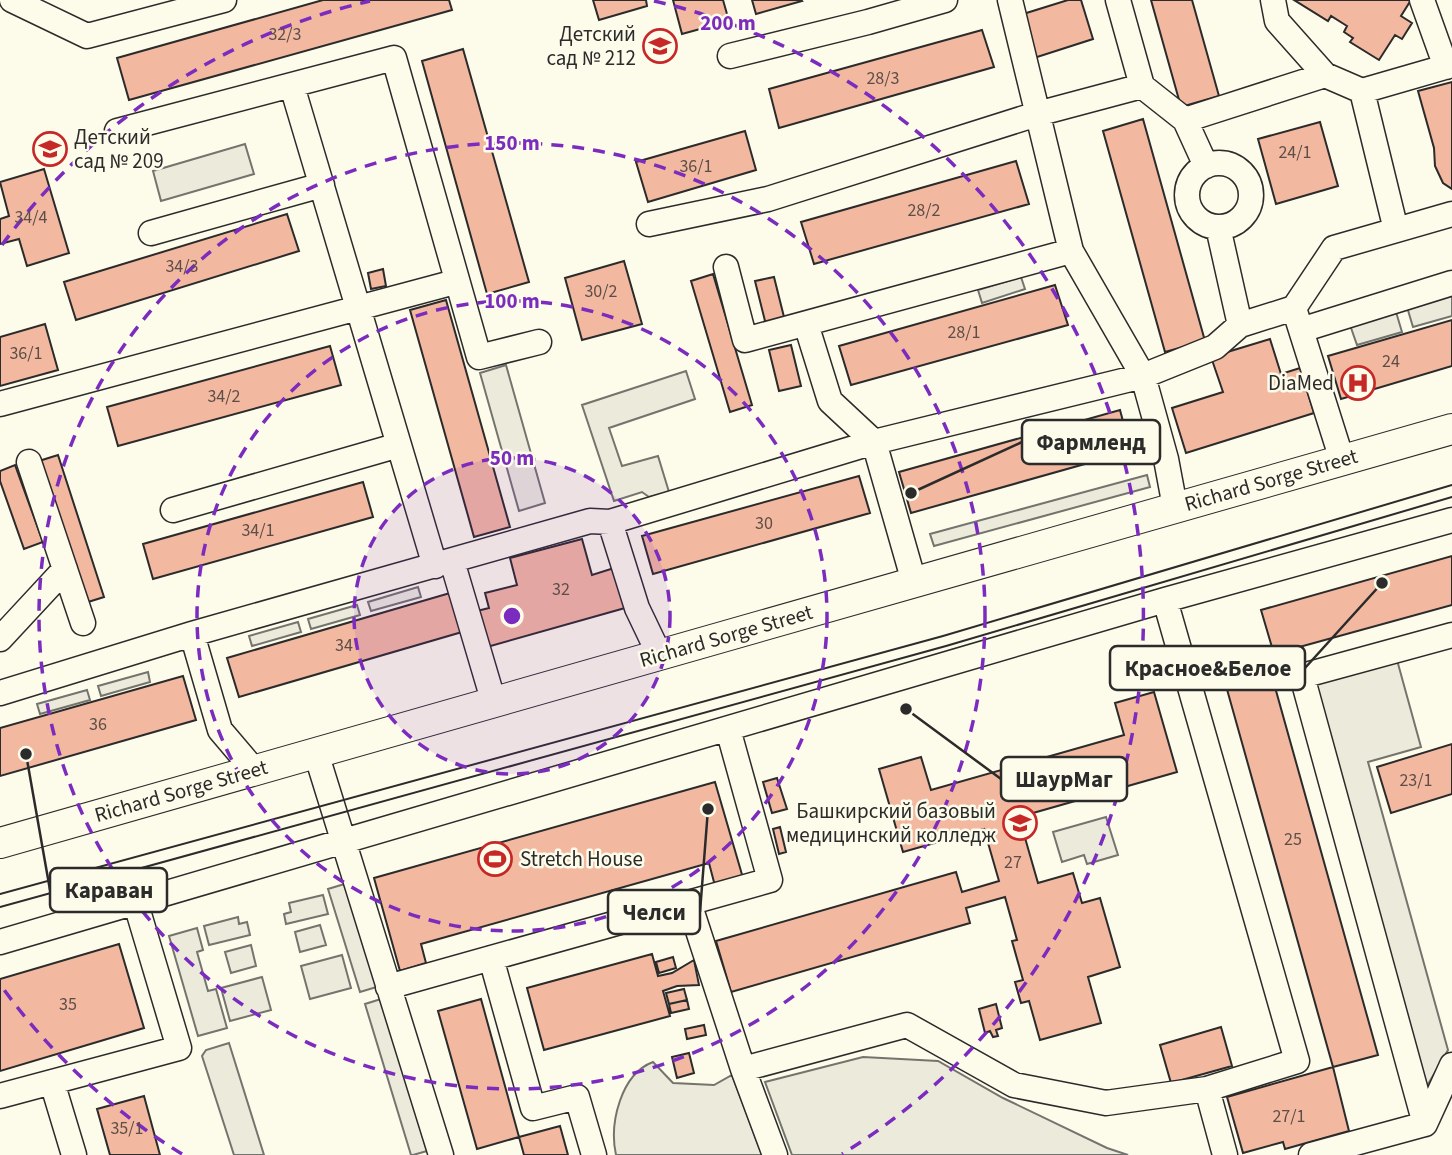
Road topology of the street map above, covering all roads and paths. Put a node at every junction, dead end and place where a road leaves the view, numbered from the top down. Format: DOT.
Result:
graph roads {
  1 [pos="12,0"];
  2 [pos="224,0"];
  3 [pos="945,0"];
  4 [pos="1010,0"];
  5 [pos="1118,0"];
  6 [pos="1273,0"];
  7 [pos="1422,0"];
  8 [pos="730,55"];
  9 [pos="1449,66"];
  10 [pos="1325,75"];
  11 [pos="292,86"];
  12 [pos="1142,86"];
  13 [pos="1362,91"];
  14 [pos="1037,114"];
  15 [pos="1185,120"];
  16 [pos="117,131"];
  17 [pos="1206,166"];
  18 [pos="321,185"];
  19 [pos="1452,215"];
  20 [pos="649,224"];
  21 [pos="1218,227"];
  22 [pos="1396,230"];
  23 [pos="152,233"];
  24 [pos="1070,251"];
  25 [pos="726,267"];
  26 [pos="456,282"];
  27 [pos="1452,283"];
  28 [pos="359,309"];
  29 [pos="1298,319"];
  30 [pos="806,324"];
  31 [pos="1240,325"];
  32 [pos="538,342"];
  33 [pos="1143,376"];
  34 [pos="0,404"];
  35 [pos="1452,429"];
  36 [pos="874,442"];
  37 [pos="399,445"];
  38 [pos="1342,460"];
  39 [pos="29,462"];
  40 [pos="1175,507"];
  41 [pos="173,510"];
  42 [pos="1452,520"];
  43 [pos="610,523"];
  44 [pos="443,564"];
  45 [pos="65,569"];
  46 [pos="914,582"];
  47 [pos="1165,600"];
  48 [pos="83,623"];
  49 [pos="192,634"];
  50 [pos="1452,635"];
  51 [pos="0,639"];
  52 [pos="659,654"];
  53 [pos="0,694"];
  54 [pos="494,704"];
  55 [pos="728,729"];
  56 [pos="316,752"];
  57 [pos="254,770"];
  58 [pos="345,842"];
  59 [pos="0,843"];
  60 [pos="689,903"];
  61 [pos="136,904"];
  62 [pos="0,942"];
  63 [pos="491,958"];
  64 [pos="388,987"];
  65 [pos="1452,1065"];
  66 [pos="743,1069"];
  67 [pos="52,1082"];
  68 [pos="1207,1089"];
  69 [pos="0,1096"];
  70 [pos="1425,1124"];
  71 [pos="74,1155"];
  72 [pos="441,1155"];
  73 [pos="594,1155"];
  74 [pos="775,1155"];
  75 [pos="1225,1155"];
  76 [pos="1311,1155"];
  1 -- 2 [label="street"];
  3 -- 8 [label="street"];
  4 -- 14 [label="street"];
  5 -- 12 [label="street"];
  6 -- 10 [label="street"];
  7 -- 9 [label="street"];
  9 -- 13 [label="street"];
  10 -- 13 [label="street"];
  10 -- 15 [label="street"];
  11 -- 16 [label="street"];
  11 -- 18 [label="street"];
  11 -- 26 [label="street"];
  12 -- 14 [label="street"];
  12 -- 15 [label="street"];
  13 -- 22 [label="street"];
  14 -- 20 [label="street"];
  14 -- 24 [label="street"];
  15 -- 17 [label="street"];
  17 -- 21 [label="street"];
  17 -- 21 [label="street"];
  18 -- 23 [label="street"];
  18 -- 28 [label="street"];
  19 -- 22 [label="street"];
  21 -- 31 [label="street"];
  22 -- 29 [label="street"];
  24 -- 30 [label="street"];
  24 -- 33 [label="street"];
  25 -- 30 [label="street"];
  26 -- 28 [label="street"];
  26 -- 32 [label="street"];
  27 -- 29 [label="street"];
  28 -- 34 [label="street"];
  28 -- 37 [label="street"];
  29 -- 31 [label="street"];
  29 -- 38 [label="street"];
  30 -- 36 [label="street"];
  31 -- 33 [label="street"];
  33 -- 36 [label="street"];
  33 -- 40 [label="street"];
  35 -- 38 [label="main road, Richard Sorge Street"];
  36 -- 43 [label="street"];
  36 -- 46 [label="street"];
  37 -- 41 [label="street"];
  37 -- 44 [label="street"];
  38 -- 40 [label="main road, Richard Sorge Street"];
  39 -- 45 [label="street"];
  40 -- 46 [label="main road, Richard Sorge Street"];
  42 -- 47 [label="street"];
  43 -- 44 [label="street"];
  43 -- 52 [label="street"];
  44 -- 49 [label="street"];
  44 -- 54 [label="street"];
  45 -- 48 [label="street"];
  45 -- 51 [label="street"];
  46 -- 52 [label="main road, Richard Sorge Street"];
  47 -- 55 [label="street"];
  47 -- 68 [label="street"];
  49 -- 53 [label="street"];
  49 -- 57 [label="street"];
  50 -- 70 [label="street"];
  52 -- 54 [label="main road, Richard Sorge Street"];
  54 -- 56 [label="main road, Richard Sorge Street"];
  55 -- 58 [label="street"];
  55 -- 60 [label="street"];
  56 -- 57 [label="main road, Richard Sorge Street"];
  56 -- 58 [label="street"];
  57 -- 59 [label="main road, Richard Sorge Street"];
  58 -- 61 [label="street"];
  58 -- 64 [label="street"];
  60 -- 63 [label="street"];
  60 -- 66 [label="street"];
  61 -- 62 [label="street"];
  61 -- 67 [label="street"];
  63 -- 64 [label="street"];
  63 -- 73 [label="street"];
  64 -- 72 [label="street"];
  65 -- 70 [label="street"];
  66 -- 68 [label="street"];
  66 -- 74 [label="street"];
  67 -- 69 [label="street"];
  67 -- 71 [label="street"];
  68 -- 75 [label="street"];
  70 -- 76 [label="street"];
}
